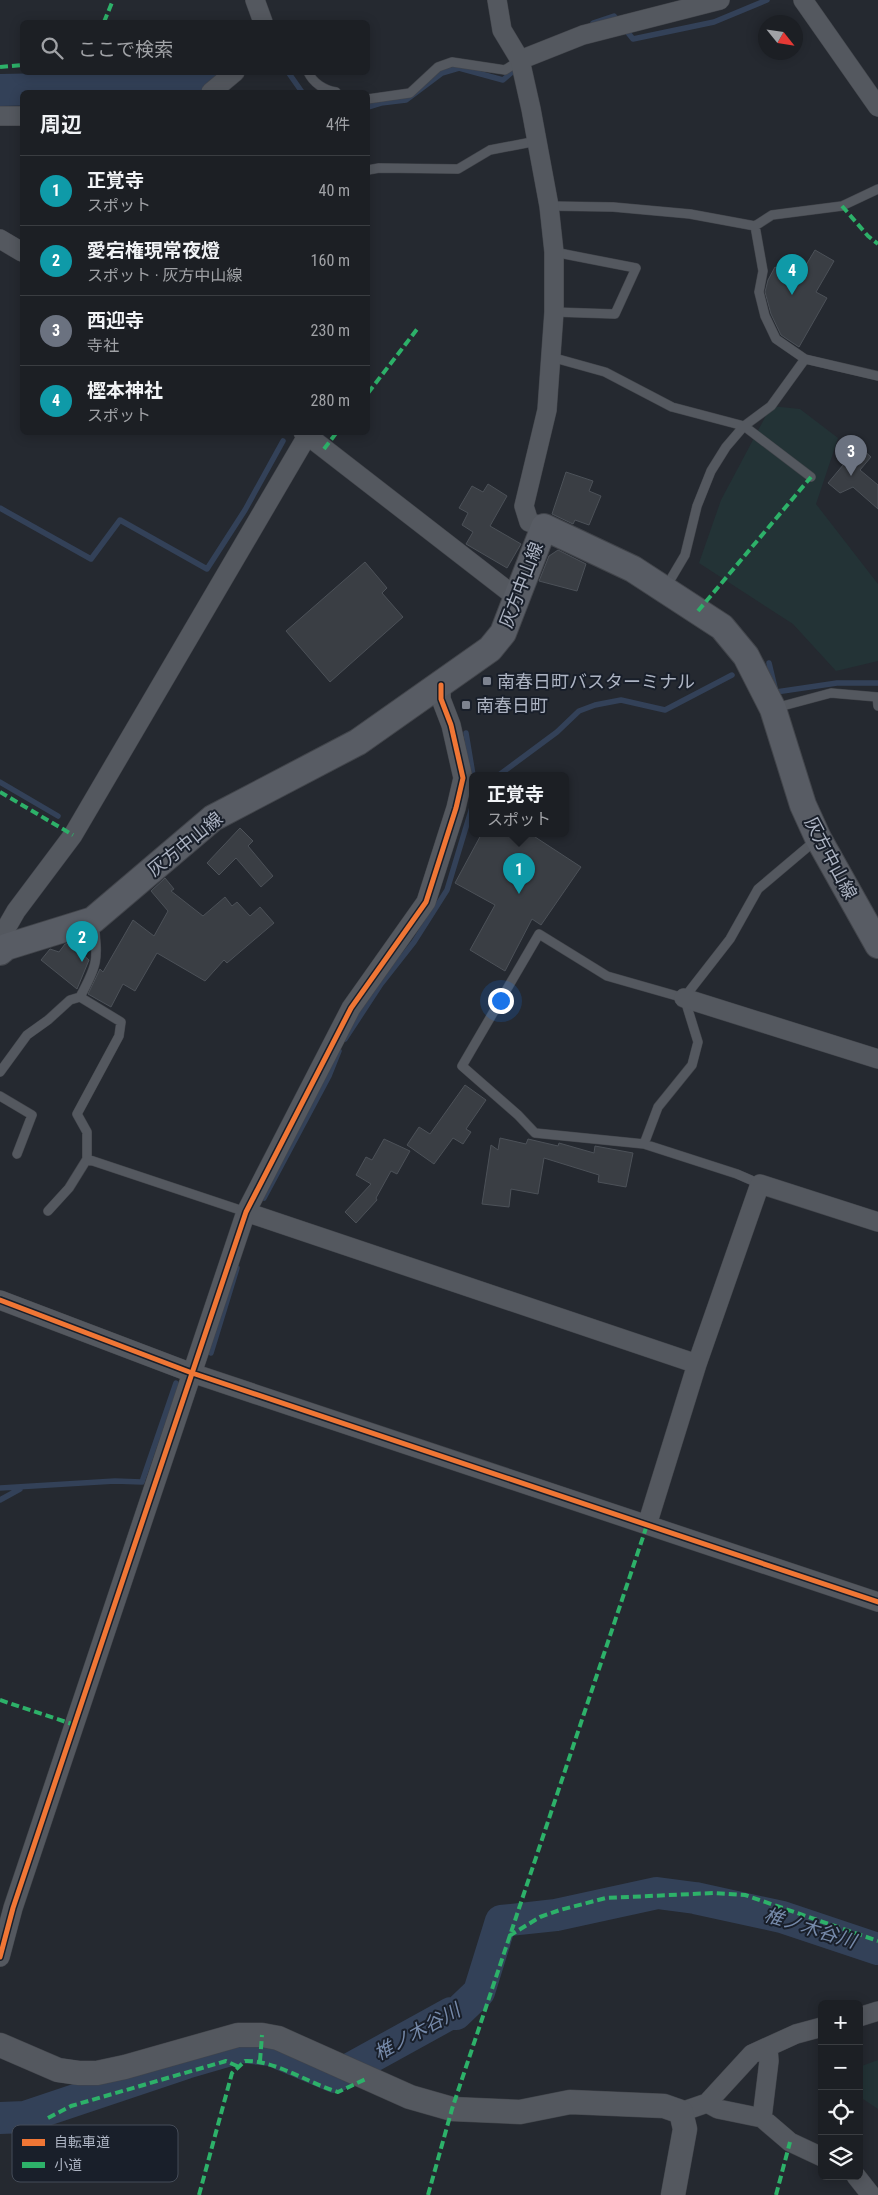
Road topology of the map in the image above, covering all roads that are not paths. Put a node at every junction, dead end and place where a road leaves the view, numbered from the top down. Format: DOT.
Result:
graph roads {
  1 [pos="255,0"];
  2 [pos="497,0"];
  3 [pos="720,0"];
  4 [pos="803,0"];
  5 [pos="262,20"];
  6 [pos="520,60"];
  7 [pos="231,75"];
  8 [pos="309,75"];
  9 [pos="213,90"];
  10 [pos="326,90"];
  11 [pos="370,99"];
  12 [pos="878,107"];
  13 [pos="0,116"];
  14 [pos="20,116"];
  15 [pos="537,141"];
  16 [pos="370,170"];
  17 [pos="878,189"];
  18 [pos="549,206"];
  19 [pos="755,226"];
  20 [pos="0,239"];
  21 [pos="20,251"];
  22 [pos="554,252"];
  23 [pos="554,312"];
  24 [pos="551,357"];
  25 [pos="806,359"];
  26 [pos="878,376"];
  27 [pos="744,426"];
  28 [pos="304,435"];
  29 [pos="306,435"];
  30 [pos="811,477"];
  31 [pos="544,527"];
  32 [pos="664,589"];
  33 [pos="517,598"];
  34 [pos="441,685"];
  35 [pos="878,706"];
  36 [pos="773,709"];
  37 [pos="818,838"];
  38 [pos="94,920"];
  39 [pos="878,945"];
  40 [pos="3,949"];
  41 [pos="80,997"];
  42 [pos="684,998"];
  43 [pos="878,1059"];
  44 [pos="0,1072"];
  45 [pos="0,1096"];
  46 [pos="644,1144"];
  47 [pos="17,1154"];
  48 [pos="87,1159"];
  49 [pos="760,1184"];
  50 [pos="48,1211"];
  51 [pos="246,1212"];
  52 [pos="878,1222"];
  53 [pos="0,1300"];
  54 [pos="697,1364"];
  55 [pos="192,1373"];
  56 [pos="647,1525"];
  57 [pos="878,1602"];
  58 [pos="0,1957"];
  59 [pos="878,2012"];
  60 [pos="863,2016"];
  61 [pos="818,2028"];
  62 [pos="0,2046"];
  63 [pos="768,2047"];
  64 [pos="707,2103"];
  65 [pos="681,2112"];
  66 [pos="762,2118"];
  67 [pos="818,2155"];
  68 [pos="859,2180"];
  69 [pos="673,2195"];
  70 [pos="871,2195"];
  1 -- 5 [label="street"];
  2 -- 6 [label="street"];
  3 -- 6 [label="street"];
  4 -- 12 [label="street"];
  6 -- 11 [label="lane"];
  6 -- 15 [label="street"];
  7 -- 9 [label="street"];
  8 -- 10 [label="lane"];
  13 -- 14 [label="street"];
  15 -- 16 [label="lane"];
  15 -- 18 [label="street"];
  17 -- 19 [label="lane"];
  18 -- 19 [label="lane"];
  18 -- 22 [label="street"];
  19 -- 25 [label="lane"];
  20 -- 21 [label="street"];
  22 -- 23 [label="street"];
  22 -- 23 [label="lane"];
  23 -- 24 [label="street"];
  24 -- 27 [label="lane"];
  24 -- 31 [label="street"];
  25 -- 26 [label="lane"];
  25 -- 27 [label="lane"];
  27 -- 30 [label="lane"];
  27 -- 32 [label="lane"];
  28 -- 40 [label="street"];
  29 -- 33 [label="street"];
  31 -- 32 [label="main road, 灰方中山線"];
  31 -- 33 [label="main road, 灰方中山線"];
  32 -- 36 [label="main road, 灰方中山線"];
  33 -- 34 [label="main road, 灰方中山線"];
  34 -- 38 [label="main road, 灰方中山線"];
  34 -- 51 [label="street"];
  35 -- 36 [label="lane"];
  36 -- 37 [label="main road, 灰方中山線"];
  37 -- 39 [label="main road, 灰方中山線"];
  37 -- 42 [label="lane"];
  38 -- 40 [label="main road, 灰方中山線"];
  38 -- 41 [label="lane"];
  41 -- 44 [label="lane"];
  41 -- 48 [label="lane"];
  42 -- 43 [label="street"];
  42 -- 46 [label="lane"];
  42 -- 46 [label="lane"];
  45 -- 47 [label="lane"];
  46 -- 49 [label="lane"];
  48 -- 50 [label="lane"];
  48 -- 51 [label="lane"];
  49 -- 52 [label="street"];
  49 -- 54 [label="street"];
  51 -- 54 [label="street"];
  51 -- 55 [label="street"];
  53 -- 55 [label="street"];
  54 -- 56 [label="street"];
  55 -- 56 [label="street"];
  55 -- 58 [label="street"];
  56 -- 57 [label="street"];
  59 -- 60 [label="street"];
  61 -- 63 [label="street"];
  62 -- 65 [label="street"];
  63 -- 64 [label="street"];
  63 -- 66 [label="street"];
  64 -- 65 [label="street"];
  64 -- 66 [label="street"];
  65 -- 69 [label="street"];
  66 -- 67 [label="street"];
  68 -- 70 [label="street"];
}
